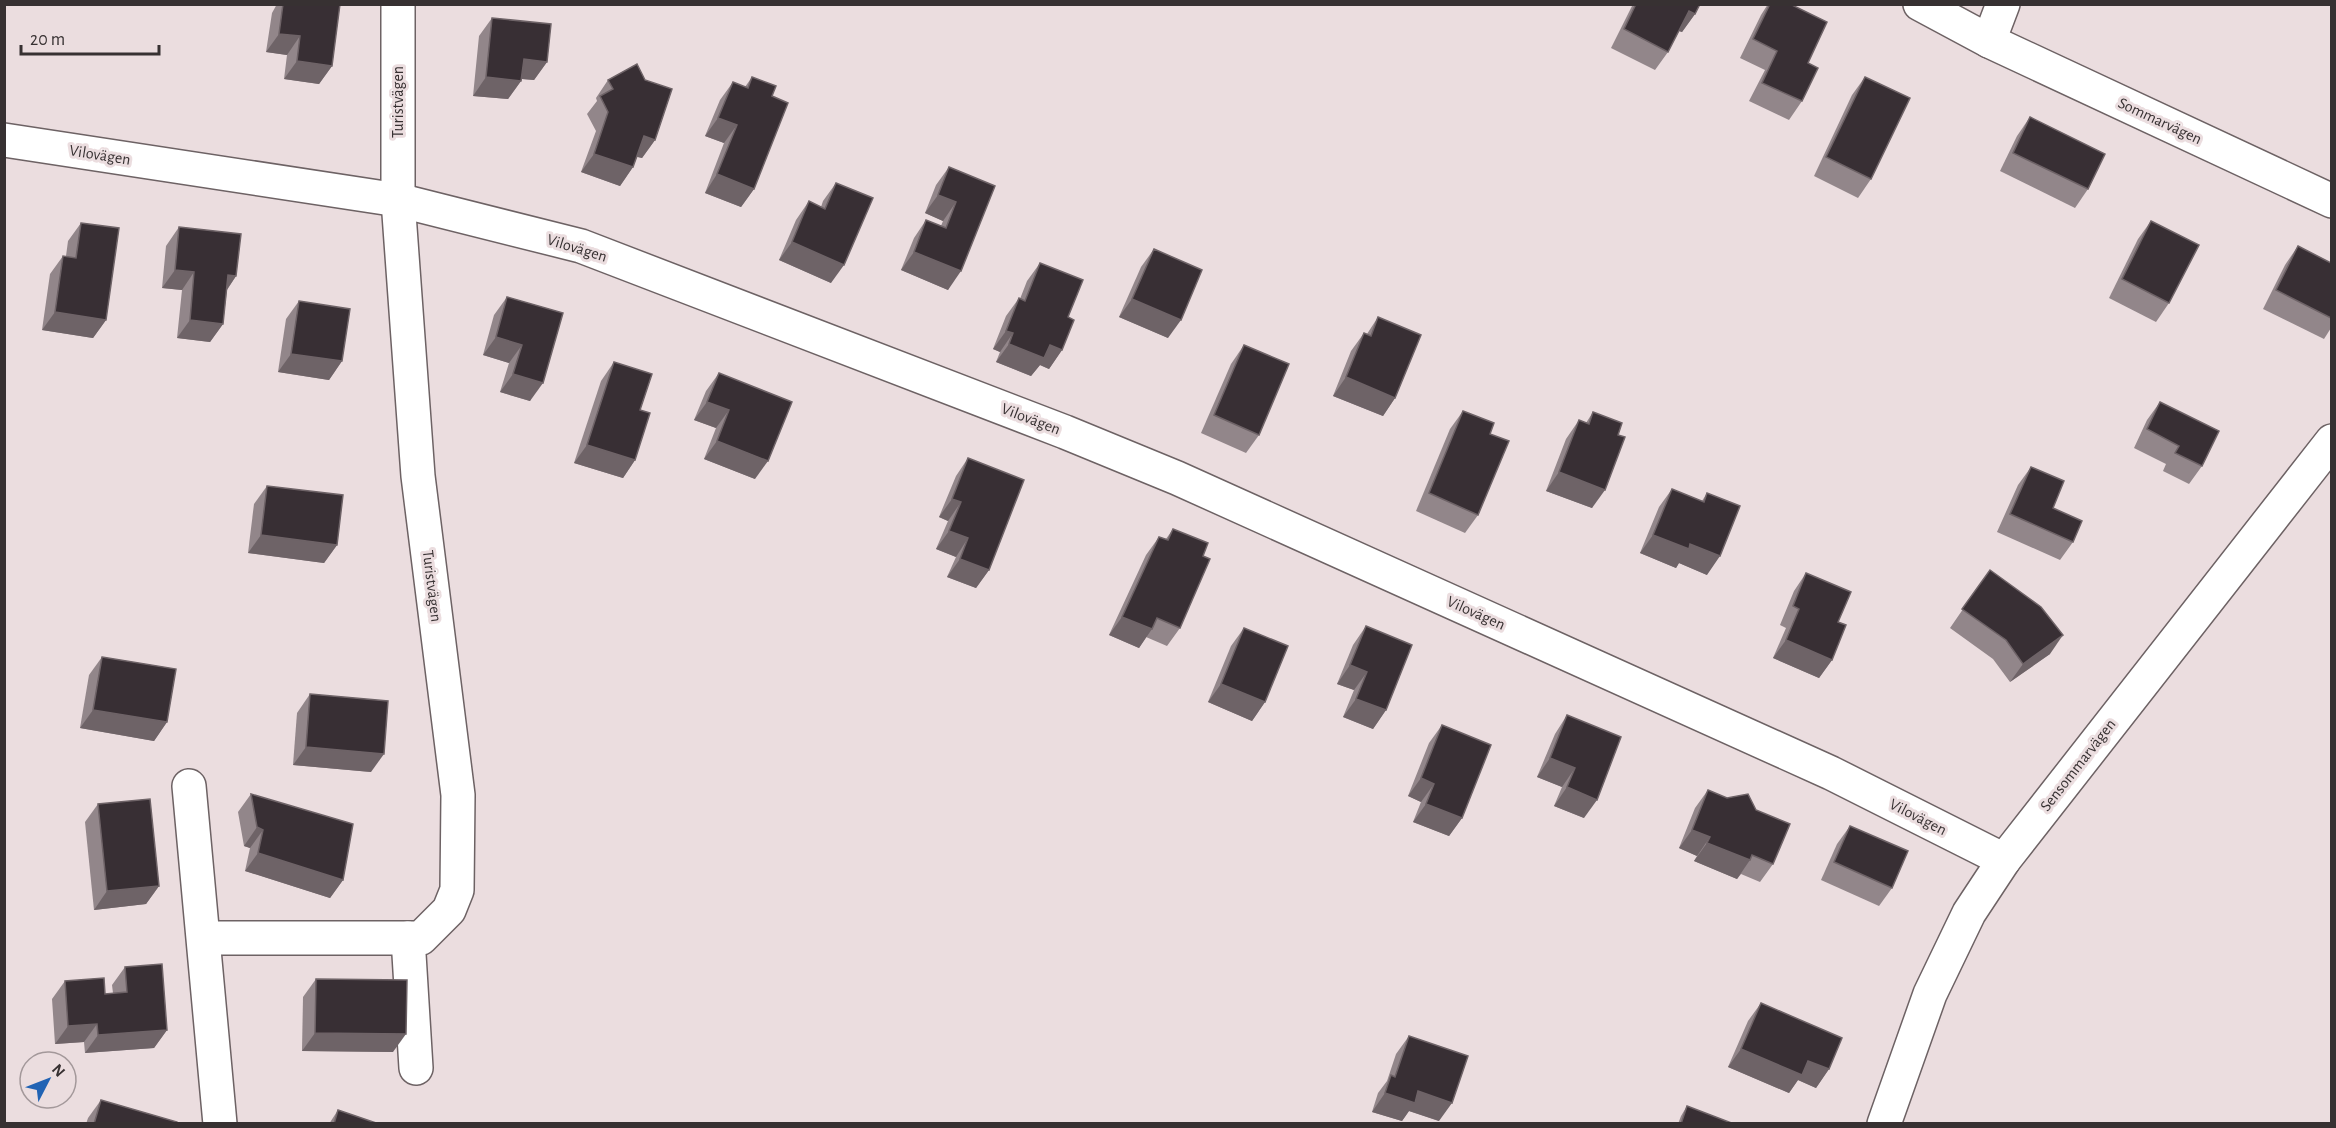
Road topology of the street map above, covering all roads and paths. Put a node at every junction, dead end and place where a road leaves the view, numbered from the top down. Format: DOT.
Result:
graph roads {
  1 [pos="398,4"];
  2 [pos="1920,4"];
  3 [pos="2003,4"];
  4 [pos="1989,41"];
  5 [pos="4,140"];
  6 [pos="398,200"];
  7 [pos="2331,201"];
  8 [pos="2331,441"];
  9 [pos="189,786"];
  10 [pos="2004,860"];
  11 [pos="204,938"];
  12 [pos="408,938"];
  13 [pos="416,1068"];
  14 [pos="220,1124"];
  15 [pos="1884,1124"];
  1 -- 6 [label="street, Turistvägen"];
  2 -- 4 [label="street, Sommarvägen"];
  3 -- 4 [label="street"];
  4 -- 7 [label="street, Sommarvägen"];
  5 -- 6 [label="street, Vilovägen"];
  6 -- 10 [label="street, Vilovägen"];
  6 -- 12 [label="street, Turistvägen"];
  8 -- 10 [label="street, Sensommarvägen"];
  9 -- 11 [label="street"];
  10 -- 15 [label="street, Sensommarvägen"];
  11 -- 12 [label="street, Turistvägen"];
  11 -- 14 [label="street"];
  12 -- 13 [label="street"];
}
